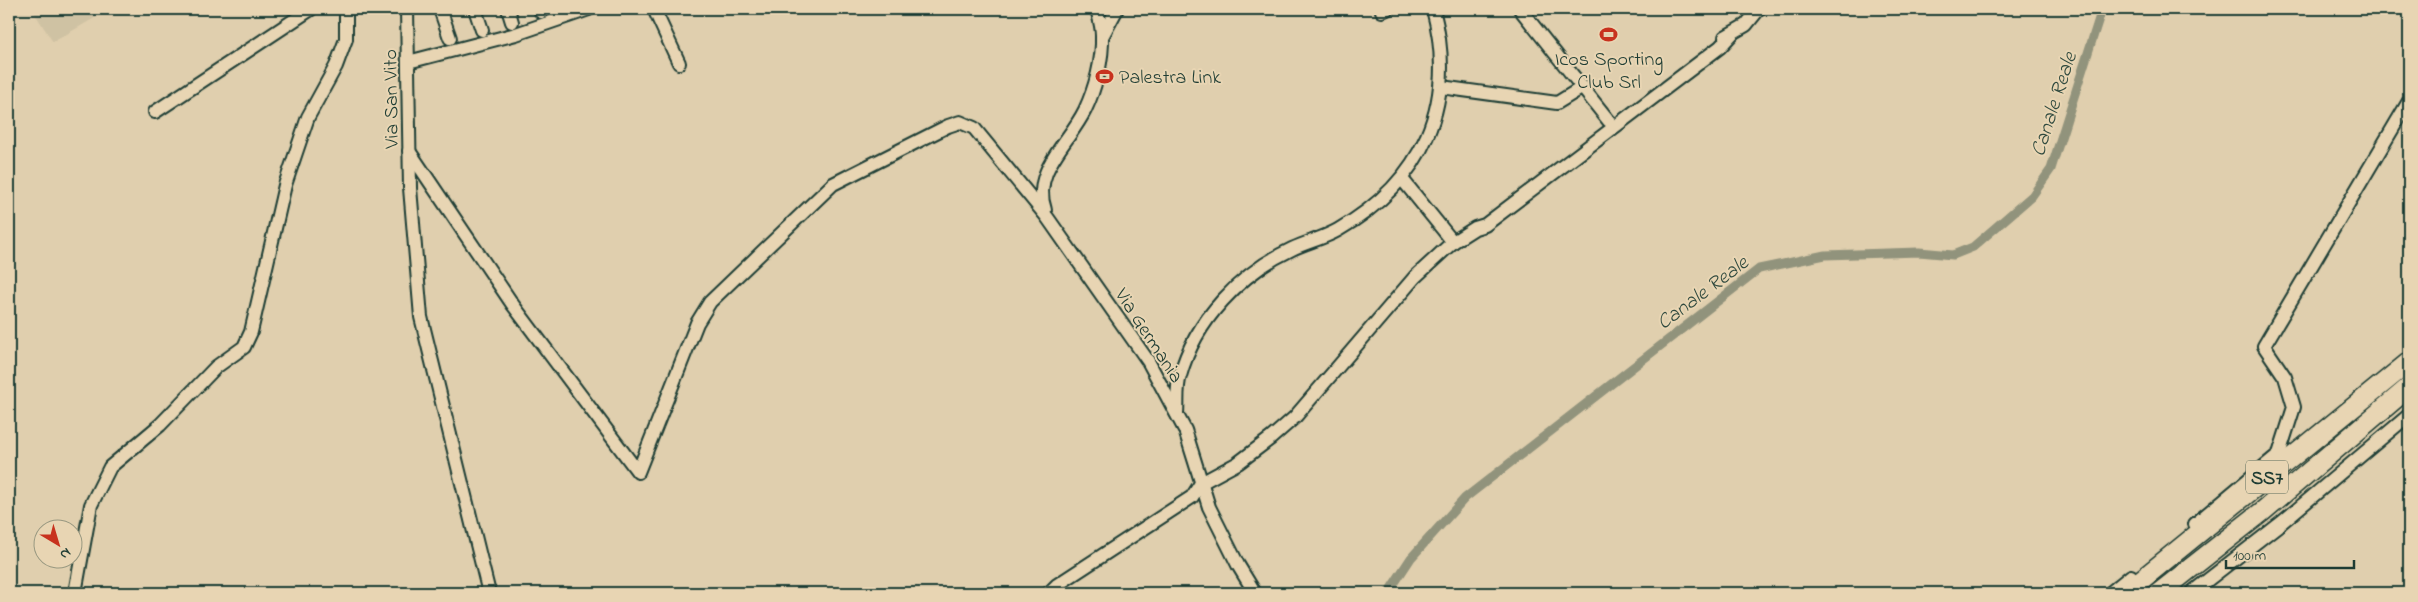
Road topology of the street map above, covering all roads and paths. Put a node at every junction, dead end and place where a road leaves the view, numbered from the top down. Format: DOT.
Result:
graph roads {
  1 [pos="311,9"];
  2 [pos="346,9"];
  3 [pos="408,9"];
  4 [pos="440,9"];
  5 [pos="476,9"];
  6 [pos="508,9"];
  7 [pos="589,9"];
  8 [pos="1097,9"];
  9 [pos="1117,9"];
  10 [pos="1434,9"];
  11 [pos="1520,9"];
  12 [pos="1759,9"];
  13 [pos="657,10"];
  14 [pos="512,22"];
  15 [pos="482,30"];
  16 [pos="1732,34"];
  17 [pos="1103,35"];
  18 [pos="450,38"];
  19 [pos="408,62"];
  20 [pos="680,62"];
  21 [pos="1441,87"];
  22 [pos="1583,87"];
  23 [pos="2409,101"];
  24 [pos="155,112"];
  25 [pos="1609,121"];
  26 [pos="409,151"];
  27 [pos="1402,179"];
  28 [pos="1047,217"];
  29 [pos="1475,228"];
  30 [pos="1453,242"];
  31 [pos="2409,362"];
  32 [pos="2409,387"];
  33 [pos="1177,415"];
  34 [pos="2409,415"];
  35 [pos="1201,483"];
  36 [pos="75,593"];
  37 [pos="489,593"];
  38 [pos="1049,593"];
  39 [pos="1255,593"];
  40 [pos="2110,593"];
  41 [pos="2125,593"];
  42 [pos="2159,593"];
  43 [pos="2191,593"];
  1 -- 24 [label="street"];
  2 -- 36 [label="street"];
  3 -- 19 [label="street, Via San Vito"];
  4 -- 18 [label="street"];
  5 -- 15 [label="street"];
  6 -- 14 [label="street"];
  7 -- 19 [label="street"];
  8 -- 17 [label="street"];
  9 -- 17 [label="street"];
  10 -- 21 [label="street"];
  11 -- 22 [label="street"];
  12 -- 16 [label="street"];
  13 -- 20 [label="street"];
  16 -- 25 [label="street"];
  16 -- 29 [label="street"];
  17 -- 28 [label="street"];
  19 -- 26 [label="street, Via San Vito"];
  21 -- 22 [label="street"];
  21 -- 27 [label="street"];
  22 -- 25 [label="street"];
  23 -- 40 [label="street"];
  25 -- 29 [label="street"];
  26 -- 28 [label="street, Via Germania"];
  26 -- 37 [label="street, Via San Vito"];
  27 -- 30 [label="street"];
  27 -- 33 [label="street"];
  28 -- 33 [label="street, Via Germania"];
  29 -- 30 [label="street"];
  30 -- 35 [label="street"];
  31 -- 41 [label="highway, SS7"];
  32 -- 42 [label="highway, SS7"];
  33 -- 35 [label="street, Via Germania"];
  34 -- 43 [label="street"];
  35 -- 38 [label="street"];
  35 -- 39 [label="street, Via Germania"];
}
